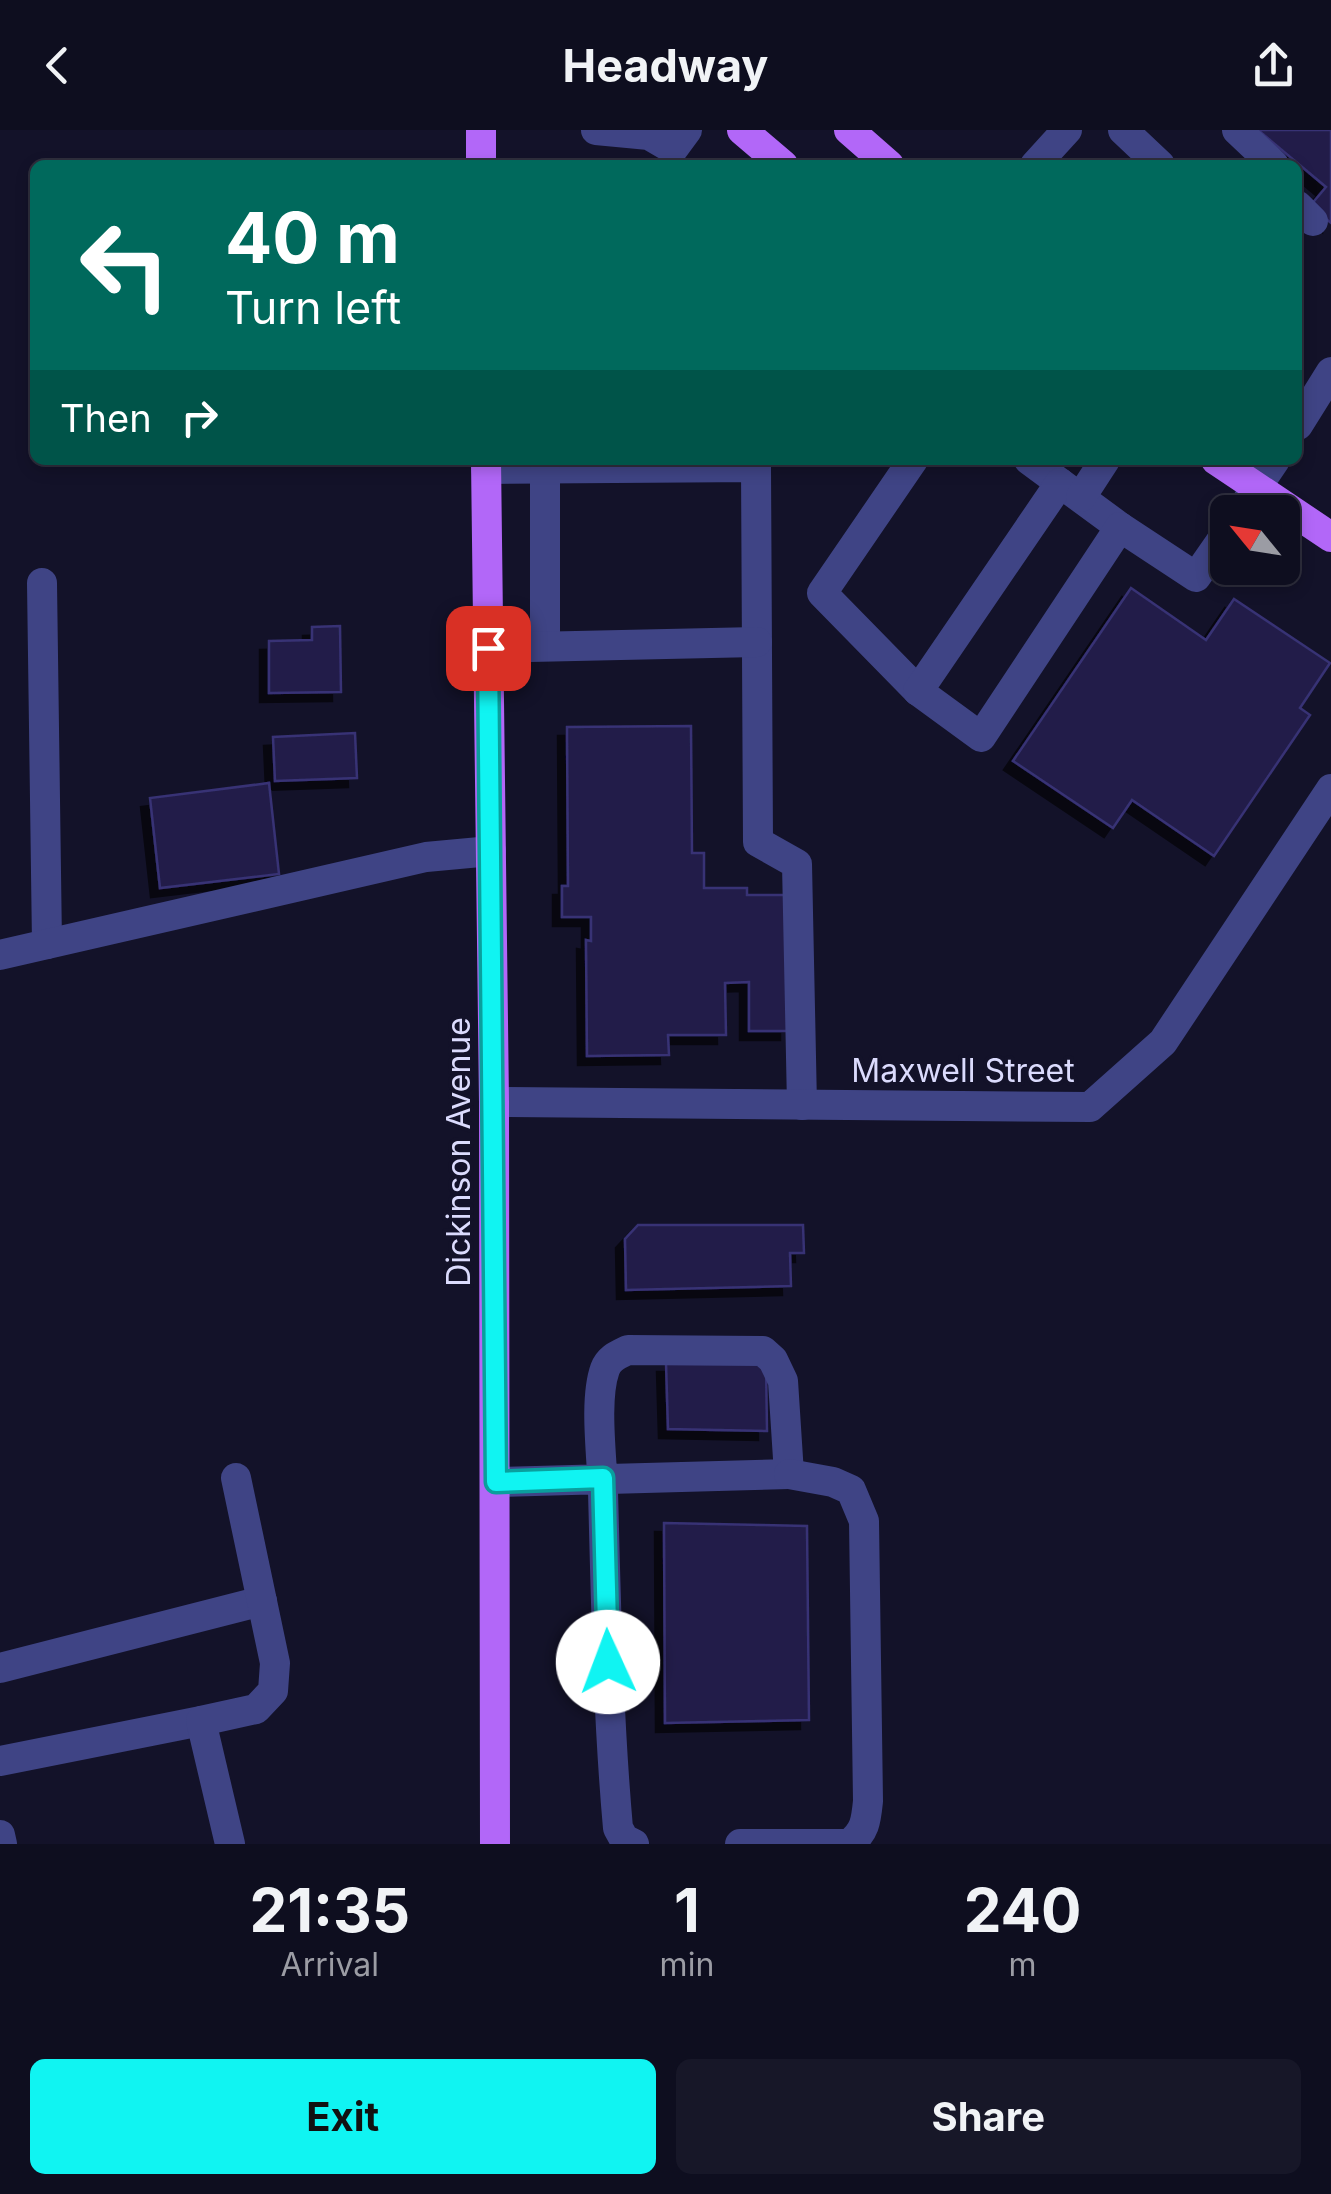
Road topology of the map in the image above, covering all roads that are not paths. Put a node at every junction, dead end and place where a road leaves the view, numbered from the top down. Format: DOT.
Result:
graph roads {
  1 [pos="481,130"];
  2 [pos="596,130"];
  3 [pos="742,130"];
  4 [pos="1067,130"];
  5 [pos="1123,130"];
  6 [pos="1237,130"];
  7 [pos="856,134"];
  8 [pos="685,148"];
  9 [pos="482,160"];
  10 [pos="777,160"];
  11 [pos="885,160"];
  12 [pos="1040,160"];
  13 [pos="1155,160"];
  14 [pos="1268,160"];
  15 [pos="1331,372"];
  16 [pos="1302,419"];
  17 [pos="486,465"];
  18 [pos="501,465"];
  19 [pos="910,465"];
  20 [pos="1036,465"];
  21 [pos="1100,465"];
  22 [pos="1224,465"];
  23 [pos="1272,465"];
  24 [pos="545,468"];
  25 [pos="1258,487"];
  26 [pos="1070,490"];
  27 [pos="1252,495"];
  28 [pos="1120,527"];
  29 [pos="1331,537"];
  30 [pos="1210,556"];
  31 [pos="42,583"];
  32 [pos="757,642"];
  33 [pos="544,645"];
  34 [pos="488,648"];
  35 [pos="918,690"];
  36 [pos="1331,789"];
  37 [pos="491,851"];
  38 [pos="47,944"];
  39 [pos="0,955"];
  40 [pos="494,1102"];
  41 [pos="802,1105"];
  42 [pos="789,1474"];
  43 [pos="236,1478"];
  44 [pos="603,1478"];
  45 [pos="496,1482"];
  46 [pos="262,1601"];
  47 [pos="0,1668"];
  48 [pos="201,1721"];
  49 [pos="0,1761"];
  50 [pos="0,1836"];
  51 [pos="2,1844"];
  52 [pos="230,1844"];
  53 [pos="495,1844"];
  54 [pos="634,1844"];
  55 [pos="740,1844"];
  56 [pos="775,1844"];
  1 -- 9 [label="main road"];
  2 -- 8 [label="street"];
  3 -- 10 [label="main road"];
  4 -- 12 [label="street"];
  5 -- 13 [label="street"];
  6 -- 14 [label="street"];
  7 -- 11 [label="main road"];
  15 -- 16 [label="street"];
  17 -- 34 [label="main road, Dickinson Avenue"];
  18 -- 24 [label="street"];
  19 -- 35 [label="street"];
  20 -- 26 [label="street"];
  21 -- 26 [label="street"];
  22 -- 25 [label="main road"];
  23 -- 25 [label="street"];
  24 -- 32 [label="street"];
  24 -- 33 [label="street"];
  25 -- 27 [label="street"];
  25 -- 29 [label="main road"];
  26 -- 28 [label="street"];
  26 -- 35 [label="street"];
  28 -- 30 [label="street"];
  28 -- 35 [label="street"];
  31 -- 38 [label="street"];
  32 -- 33 [label="street"];
  32 -- 41 [label="street"];
  33 -- 34 [label="street"];
  34 -- 37 [label="main road, Dickinson Avenue"];
  36 -- 41 [label="street, Maxwell Street"];
  37 -- 38 [label="street"];
  37 -- 40 [label="main road, Dickinson Avenue"];
  38 -- 39 [label="street"];
  40 -- 41 [label="street, Maxwell Street"];
  40 -- 45 [label="main road, Dickinson Avenue"];
  42 -- 44 [label="street"];
  42 -- 44 [label="street"];
  42 -- 56 [label="street"];
  43 -- 46 [label="street"];
  44 -- 45 [label="street"];
  44 -- 54 [label="street"];
  45 -- 53 [label="main road, Dickinson Avenue"];
  46 -- 47 [label="street"];
  46 -- 48 [label="street"];
  48 -- 49 [label="street"];
  48 -- 52 [label="street"];
  50 -- 51 [label="street"];
  55 -- 56 [label="street"];
}
